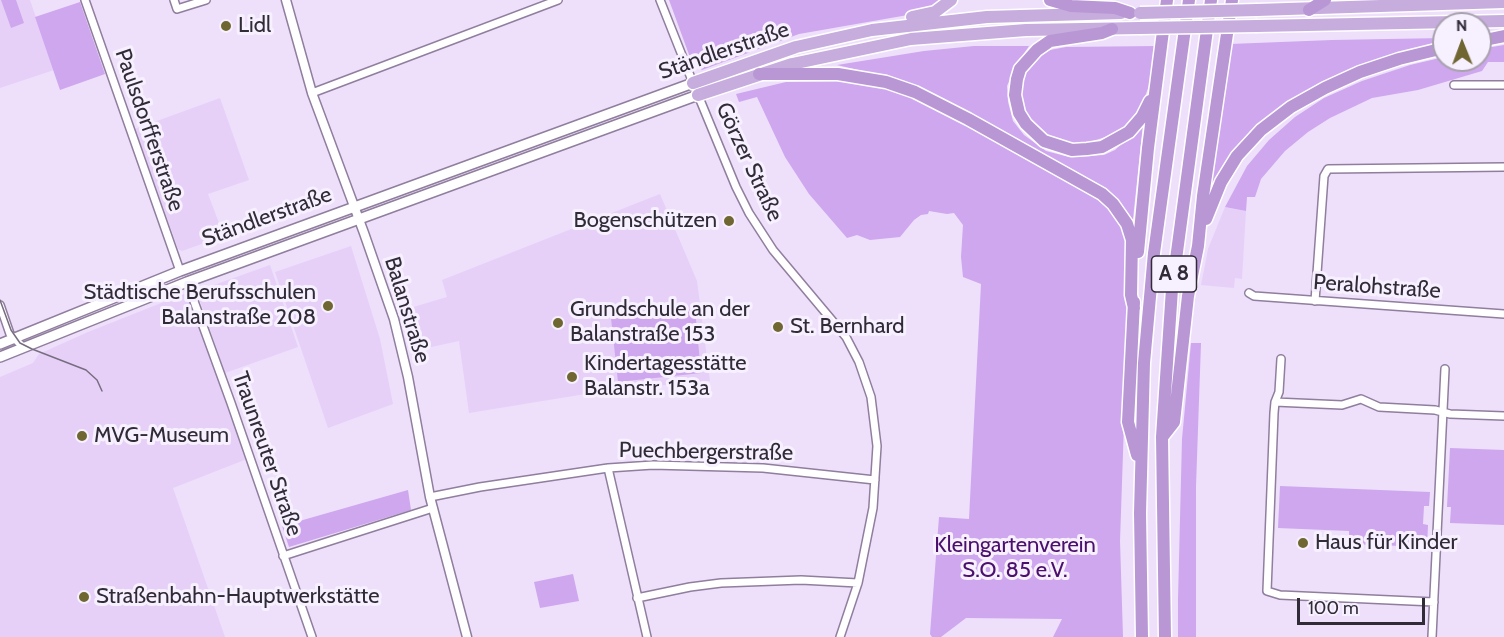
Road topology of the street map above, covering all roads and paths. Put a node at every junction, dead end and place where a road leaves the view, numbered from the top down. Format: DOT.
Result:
graph roads {
  1 [pos="85,0"];
  2 [pos="174,0"];
  3 [pos="206,0"];
  4 [pos="286,0"];
  5 [pos="558,0"];
  6 [pos="660,0"];
  7 [pos="951,0"];
  8 [pos="1050,0"];
  9 [pos="1167,0"];
  10 [pos="1189,0"];
  11 [pos="1211,0"];
  12 [pos="1232,0"];
  13 [pos="1325,0"];
  14 [pos="1504,3"];
  15 [pos="1309,10"];
  16 [pos="1135,13"];
  17 [pos="1504,21"];
  18 [pos="1112,29"];
  19 [pos="872,30"];
  20 [pos="1432,51"];
  21 [pos="759,74"];
  22 [pos="1454,85"];
  23 [pos="1504,85"];
  24 [pos="696,89"];
  25 [pos="312,93"];
  26 [pos="1154,95"];
  27 [pos="1504,167"];
  28 [pos="355,208"];
  29 [pos="359,219"];
  30 [pos="1198,246"];
  31 [pos="180,271"];
  32 [pos="187,282"];
  33 [pos="1249,293"];
  34 [pos="1315,301"];
  35 [pos="0,305"];
  36 [pos="1134,308"];
  37 [pos="1504,314"];
  38 [pos="13,338"];
  39 [pos="0,344"];
  40 [pos="23,347"];
  41 [pos="0,357"];
  42 [pos="1281,359"];
  43 [pos="1445,369"];
  44 [pos="1275,402"];
  45 [pos="1443,411"];
  46 [pos="1504,416"];
  47 [pos="1162,437"];
  48 [pos="608,468"];
  49 [pos="1141,469"];
  50 [pos="875,480"];
  51 [pos="430,497"];
  52 [pos="432,508"];
  53 [pos="283,556"];
  54 [pos="858,583"];
  55 [pos="638,597"];
  56 [pos="1434,602"];
  57 [pos="312,637"];
  58 [pos="467,637"];
  59 [pos="647,637"];
  60 [pos="840,637"];
  61 [pos="1142,637"];
  62 [pos="1165,637"];
  63 [pos="1432,637"];
  1 -- 31 [label="street, Paulsdorfferstraße"];
  2 -- 3 [label="street"];
  4 -- 25 [label="street, Balanstraße"];
  5 -- 25 [label="street"];
  6 -- 24 [label="street, Görzer Straße"];
  7 -- 19 [label="highway"];
  8 -- 16 [label="highway"];
  9 -- 26 [label="highway"];
  10 -- 49 [label="highway, A 8"];
  11 -- 47 [label="highway, A 8"];
  12 -- 30 [label="highway"];
  13 -- 15 [label="highway"];
  14 -- 15 [label="highway, Ständlerstraße"];
  15 -- 16 [label="highway, Ständlerstraße, bridge"];
  16 -- 19 [label="highway, Ständlerstraße"];
  17 -- 18 [label="highway, Ständlerstraße, bridge"];
  18 -- 21 [label="highway, Ständlerstraße"];
  18 -- 26 [label="highway"];
  19 -- 24 [label="highway, Ständlerstraße"];
  20 -- 30 [label="highway"];
  21 -- 24 [label="highway, Ständlerstraße"];
  21 -- 36 [label="highway"];
  22 -- 23 [label="street"];
  24 -- 28 [label="main road, Ständlerstraße"];
  24 -- 29 [label="main road, Ständlerstraße"];
  24 -- 50 [label="street, Görzer Straße"];
  25 -- 28 [label="street, Balanstraße"];
  26 -- 36 [label="highway"];
  27 -- 34 [label="street"];
  28 -- 29 [label="street, Balanstraße"];
  28 -- 31 [label="main road, Ständlerstraße"];
  29 -- 32 [label="main road, Ständlerstraße"];
  29 -- 51 [label="street, Balanstraße"];
  30 -- 47 [label="highway"];
  31 -- 38 [label="main road, Ständlerstraße"];
  32 -- 40 [label="main road, Ständlerstraße"];
  32 -- 53 [label="street, Traunreuter Straße"];
  33 -- 34 [label="street, Peralohstraße"];
  34 -- 37 [label="street, Peralohstraße"];
  35 -- 38 [label="street"];
  36 -- 49 [label="highway"];
  38 -- 39 [label="main road, Ständlerstraße"];
  38 -- 40 [label="street"];
  40 -- 41 [label="main road, Ständlerstraße"];
  42 -- 44 [label="street"];
  43 -- 45 [label="street"];
  44 -- 45 [label="street"];
  44 -- 56 [label="street"];
  45 -- 46 [label="street"];
  45 -- 56 [label="street"];
  47 -- 62 [label="highway, A 8"];
  48 -- 50 [label="street, Puechbergerstraße"];
  48 -- 51 [label="street, Puechbergerstraße"];
  48 -- 55 [label="street"];
  49 -- 61 [label="highway, A 8"];
  50 -- 54 [label="street, Görzer Straße"];
  51 -- 52 [label="street, Balanstraße"];
  52 -- 53 [label="street"];
  52 -- 58 [label="street, Balanstraße"];
  53 -- 57 [label="street, Traunreuter Straße"];
  54 -- 55 [label="street"];
  54 -- 60 [label="street, Görzer Straße"];
  55 -- 59 [label="street"];
  56 -- 63 [label="street"];
}
